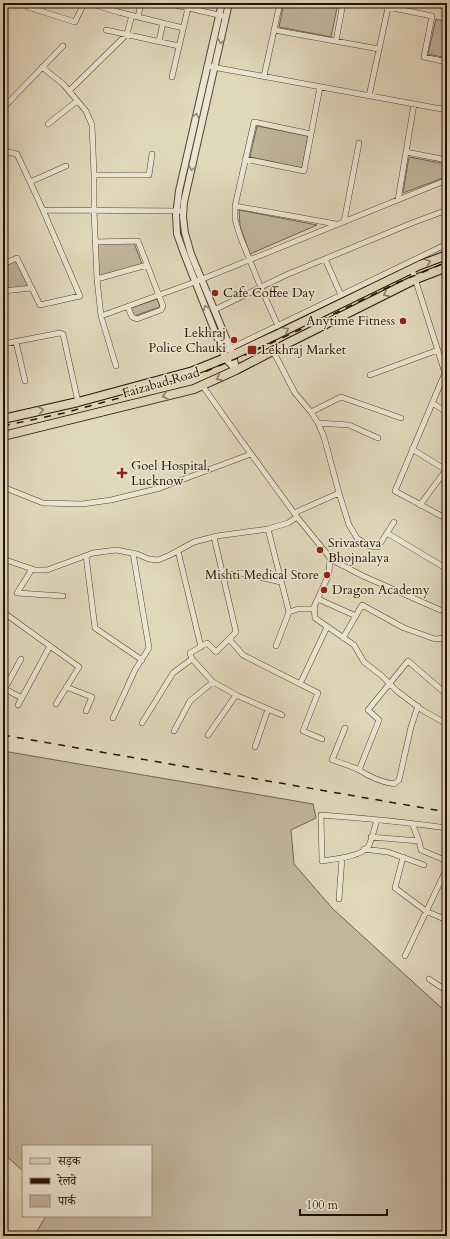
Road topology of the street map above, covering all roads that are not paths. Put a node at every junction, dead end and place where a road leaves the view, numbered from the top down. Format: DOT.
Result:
graph roads {
  1 [pos="24,3"];
  2 [pos="84,3"];
  3 [pos="89,3"];
  4 [pos="141,3"];
  5 [pos="167,3"];
  6 [pos="222,3"];
  7 [pos="229,3"];
  8 [pos="280,3"];
  9 [pos="343,3"];
  10 [pos="389,5"];
  11 [pos="188,8"];
  12 [pos="219,15"];
  13 [pos="135,16"];
  14 [pos="226,17"];
  15 [pos="163,23"];
  16 [pos="183,28"];
  17 [pos="106,30"];
  18 [pos="274,30"];
  19 [pos="127,34"];
  20 [pos="336,41"];
  21 [pos="159,42"];
  22 [pos="63,46"];
  23 [pos="179,46"];
  24 [pos="379,49"];
  25 [pos="447,62"];
  26 [pos="207,66"];
  27 [pos="42,67"];
  28 [pos="215,67"];
  29 [pos="264,76"];
  30 [pos="172,77"];
  31 [pos="320,87"];
  32 [pos="69,91"];
  33 [pos="369,96"];
  34 [pos="77,101"];
  35 [pos="414,104"];
  36 [pos="3,108"];
  37 [pos="447,110"];
  38 [pos="48,124"];
  39 [pos="311,134"];
  40 [pos="358,143"];
  41 [pos="406,152"];
  42 [pos="4,153"];
  43 [pos="152,154"];
  44 [pos="245,159"];
  45 [pos="447,160"];
  46 [pos="66,166"];
  47 [pos="94,175"];
  48 [pos="447,180"];
  49 [pos="30,182"];
  50 [pos="398,200"];
  51 [pos="235,206"];
  52 [pos="43,210"];
  53 [pos="447,210"];
  54 [pos="94,211"];
  55 [pos="176,211"];
  56 [pos="183,211"];
  57 [pos="344,222"];
  58 [pos="337,224"];
  59 [pos="95,242"];
  60 [pos="447,244"];
  61 [pos="447,255"];
  62 [pos="325,259"];
  63 [pos="249,260"];
  64 [pos="3,264"];
  65 [pos="147,265"];
  66 [pos="447,267"];
  67 [pos="412,269"];
  68 [pos="97,279"];
  69 [pos="416,279"];
  70 [pos="202,280"];
  71 [pos="195,282"];
  72 [pos="260,286"];
  73 [pos="32,288"];
  74 [pos="3,291"];
  75 [pos="340,295"];
  76 [pos="159,296"];
  77 [pos="128,307"];
  78 [pos="214,310"];
  79 [pos="101,316"];
  80 [pos="278,326"];
  81 [pos="16,342"];
  82 [pos="3,344"];
  83 [pos="438,350"];
  84 [pos="272,351"];
  85 [pos="232,352"];
  86 [pos="224,355"];
  87 [pos="116,366"];
  88 [pos="445,368"];
  89 [pos="236,370"];
  90 [pos="370,375"];
  91 [pos="25,381"];
  92 [pos="202,385"];
  93 [pos="78,402"];
  94 [pos="432,403"];
  95 [pos="311,412"];
  96 [pos="447,412"];
  97 [pos="400,418"];
  98 [pos="3,420"];
  99 [pos="318,423"];
  100 [pos="3,436"];
  101 [pos="378,438"];
  102 [pos="412,450"];
  103 [pos="251,454"];
  104 [pos="3,487"];
  105 [pos="339,493"];
  106 [pos="420,505"];
  107 [pos="295,515"];
  108 [pos="447,520"];
  109 [pos="394,522"];
  110 [pos="268,529"];
  111 [pos="387,533"];
  112 [pos="214,537"];
  113 [pos="178,551"];
  114 [pos="133,553"];
  115 [pos="86,556"];
  116 [pos="330,557"];
  117 [pos="3,560"];
  118 [pos="32,569"];
  119 [pos="447,569"];
  120 [pos="223,576"];
  121 [pos="281,582"];
  122 [pos="63,596"];
  123 [pos="318,599"];
  124 [pos="314,609"];
  125 [pos="289,612"];
  126 [pos="447,612"];
  127 [pos="356,616"];
  128 [pos="3,621"];
  129 [pos="327,626"];
  130 [pos="343,638"];
  131 [pos="447,638"];
  132 [pos="228,639"];
  133 [pos="50,646"];
  134 [pos="276,646"];
  135 [pos="201,647"];
  136 [pos="21,659"];
  137 [pos="142,660"];
  138 [pos="192,660"];
  139 [pos="213,682"];
  140 [pos="389,683"];
  141 [pos="300,684"];
  142 [pos="66,687"];
  143 [pos="4,690"];
  144 [pos="447,691"];
  145 [pos="236,695"];
  146 [pos="22,698"];
  147 [pos="56,704"];
  148 [pos="18,705"];
  149 [pos="418,706"];
  150 [pos="268,709"];
  151 [pos="86,711"];
  152 [pos="282,715"];
  153 [pos="113,718"];
  154 [pos="142,723"];
  155 [pos="447,724"];
  156 [pos="345,728"];
  157 [pos="174,731"];
  158 [pos="208,735"];
  159 [pos="322,738"];
  160 [pos="255,747"];
  161 [pos="359,770"];
  162 [pos="377,820"];
  163 [pos="412,823"];
  164 [pos="447,828"];
  165 [pos="371,837"];
  166 [pos="419,841"];
  167 [pos="364,849"];
  168 [pos="403,857"];
  169 [pos="342,858"];
  170 [pos="447,861"];
  171 [pos="424,865"];
  172 [pos="447,868"];
  173 [pos="339,899"];
  174 [pos="426,911"];
  175 [pos="442,918"];
  176 [pos="405,956"];
  177 [pos="429,979"];
  178 [pos="447,991"];
  1 -- 2 [label="street"];
  3 -- 13 [label="street"];
  4 -- 13 [label="street"];
  5 -- 11 [label="street"];
  6 -- 12 [label="street"];
  7 -- 14 [label="street"];
  8 -- 18 [label="street"];
  9 -- 20 [label="street"];
  10 -- 24 [label="street"];
  10 -- 25 [label="street"];
  11 -- 12 [label="street"];
  11 -- 16 [label="street"];
  12 -- 14 [label="street"];
  12 -- 26 [label="street"];
  13 -- 15 [label="street"];
  13 -- 19 [label="street"];
  14 -- 28 [label="street, one-way"];
  15 -- 16 [label="street"];
  15 -- 21 [label="street"];
  16 -- 23 [label="street"];
  17 -- 19 [label="street"];
  18 -- 20 [label="street"];
  18 -- 29 [label="street"];
  19 -- 21 [label="street"];
  19 -- 32 [label="street"];
  20 -- 24 [label="street"];
  21 -- 23 [label="street"];
  22 -- 27 [label="street"];
  23 -- 30 [label="street"];
  24 -- 33 [label="street"];
  26 -- 28 [label="street"];
  55 -- 26 [label="street, one-way"];
  27 -- 32 [label="street"];
  27 -- 36 [label="street"];
  28 -- 29 [label="street"];
  28 -- 56 [label="street, one-way"];
  29 -- 31 [label="street"];
  31 -- 33 [label="street"];
  31 -- 39 [label="street"];
  32 -- 34 [label="street"];
  33 -- 35 [label="street"];
  34 -- 38 [label="street"];
  34 -- 47 [label="street"];
  35 -- 37 [label="street"];
  35 -- 41 [label="street"];
  39 -- 44 [label="street"];
  39 -- 44 [label="street"];
  40 -- 57 [label="street"];
  41 -- 45 [label="street"];
  41 -- 50 [label="street"];
  42 -- 49 [label="street"];
  43 -- 47 [label="street"];
  44 -- 51 [label="street"];
  46 -- 49 [label="street"];
  47 -- 54 [label="street"];
  48 -- 50 [label="street"];
  49 -- 52 [label="street"];
  50 -- 57 [label="street"];
  51 -- 58 [label="street"];
  51 -- 63 [label="street"];
  52 -- 54 [label="street"];
  52 -- 73 [label="street"];
  53 -- 62 [label="street"];
  54 -- 55 [label="street"];
  54 -- 59 [label="street"];
  55 -- 56 [label="street"];
  55 -- 71 [label="street"];
  56 -- 70 [label="street"];
  57 -- 58 [label="street"];
  58 -- 63 [label="street"];
  59 -- 65 [label="street"];
  59 -- 68 [label="street"];
  60 -- 75 [label="street"];
  67 -- 61 [label="main road, Faizabad Road, one-way"];
  62 -- 72 [label="street"];
  62 -- 75 [label="street"];
  63 -- 70 [label="street"];
  63 -- 72 [label="street"];
  64 -- 73 [label="street"];
  65 -- 68 [label="street"];
  65 -- 76 [label="street"];
  66 -- 69 [label="main road, Faizabad Road"];
  67 -- 69 [label="street"];
  85 -- 67 [label="main road, Faizabad Road, one-way"];
  68 -- 79 [label="street"];
  69 -- 83 [label="street"];
  69 -- 84 [label="main road, Faizabad Road, one-way"];
  70 -- 71 [label="street"];
  70 -- 78 [label="street"];
  71 -- 76 [label="street"];
  86 -- 71 [label="street, one-way"];
  72 -- 78 [label="street"];
  72 -- 80 [label="street"];
  73 -- 74 [label="street"];
  75 -- 80 [label="street"];
  76 -- 77 [label="street"];
  76 -- 77 [label="street"];
  77 -- 79 [label="street"];
  78 -- 85 [label="street"];
  79 -- 87 [label="street"];
  80 -- 85 [label="street"];
  81 -- 82 [label="street"];
  81 -- 91 [label="street"];
  81 -- 93 [label="street"];
  83 -- 88 [label="street"];
  83 -- 90 [label="street"];
  84 -- 89 [label="main road, Faizabad Road"];
  84 -- 95 [label="street"];
  85 -- 86 [label="main road, Faizabad Road"];
  85 -- 89 [label="street"];
  86 -- 89 [label="street"];
  86 -- 93 [label="main road, Faizabad Road"];
  88 -- 94 [label="street"];
  89 -- 92 [label="main road, Faizabad Road, one-way"];
  92 -- 100 [label="main road, Faizabad Road, one-way"];
  92 -- 103 [label="street"];
  98 -- 93 [label="main road, Faizabad Road, one-way"];
  94 -- 96 [label="street"];
  94 -- 102 [label="street"];
  95 -- 97 [label="street"];
  95 -- 99 [label="street"];
  99 -- 101 [label="street"];
  99 -- 105 [label="street"];
  102 -- 106 [label="street"];
  102 -- 106 [label="street"];
  103 -- 104 [label="street"];
  103 -- 107 [label="street"];
  105 -- 107 [label="street"];
  105 -- 111 [label="street"];
  106 -- 108 [label="street"];
  107 -- 110 [label="street"];
  107 -- 116 [label="street"];
  109 -- 111 [label="street"];
  110 -- 112 [label="street"];
  110 -- 121 [label="street"];
  111 -- 119 [label="street"];
  112 -- 113 [label="street"];
  112 -- 120 [label="street"];
  113 -- 114 [label="street"];
  113 -- 135 [label="street"];
  114 -- 115 [label="street"];
  114 -- 137 [label="street"];
  115 -- 118 [label="street"];
  115 -- 137 [label="street"];
  116 -- 123 [label="street"];
  116 -- 126 [label="street"];
  117 -- 118 [label="street"];
  118 -- 122 [label="street"];
  120 -- 121 [label="street"];
  120 -- 132 [label="street"];
  121 -- 125 [label="street"];
  123 -- 124 [label="street"];
  123 -- 127 [label="street"];
  124 -- 125 [label="street"];
  124 -- 129 [label="street"];
  125 -- 134 [label="street"];
  127 -- 130 [label="street"];
  127 -- 131 [label="street"];
  128 -- 133 [label="street"];
  129 -- 130 [label="street"];
  129 -- 141 [label="street"];
  130 -- 140 [label="street"];
  132 -- 135 [label="street"];
  132 -- 141 [label="street"];
  133 -- 142 [label="street"];
  133 -- 146 [label="street"];
  135 -- 138 [label="street"];
  136 -- 143 [label="street"];
  137 -- 153 [label="street"];
  138 -- 139 [label="street"];
  138 -- 154 [label="street"];
  139 -- 145 [label="street"];
  139 -- 157 [label="street"];
  140 -- 144 [label="street"];
  140 -- 149 [label="street"];
  140 -- 161 [label="street"];
  141 -- 159 [label="street"];
  142 -- 147 [label="street"];
  142 -- 151 [label="street"];
  143 -- 146 [label="street"];
  145 -- 150 [label="street"];
  145 -- 158 [label="street"];
  146 -- 148 [label="street"];
  149 -- 155 [label="street"];
  149 -- 161 [label="street"];
  150 -- 152 [label="street"];
  150 -- 160 [label="street"];
  156 -- 161 [label="street"];
  162 -- 163 [label="street"];
  162 -- 165 [label="street"];
  162 -- 169 [label="street"];
  163 -- 164 [label="street"];
  163 -- 166 [label="street"];
  165 -- 166 [label="street"];
  165 -- 167 [label="street"];
  166 -- 170 [label="street"];
  167 -- 168 [label="street"];
  167 -- 169 [label="street"];
  168 -- 171 [label="street"];
  168 -- 174 [label="street"];
  169 -- 173 [label="street"];
  172 -- 174 [label="street"];
  174 -- 175 [label="street"];
  174 -- 176 [label="street"];
  177 -- 178 [label="street"];
}
